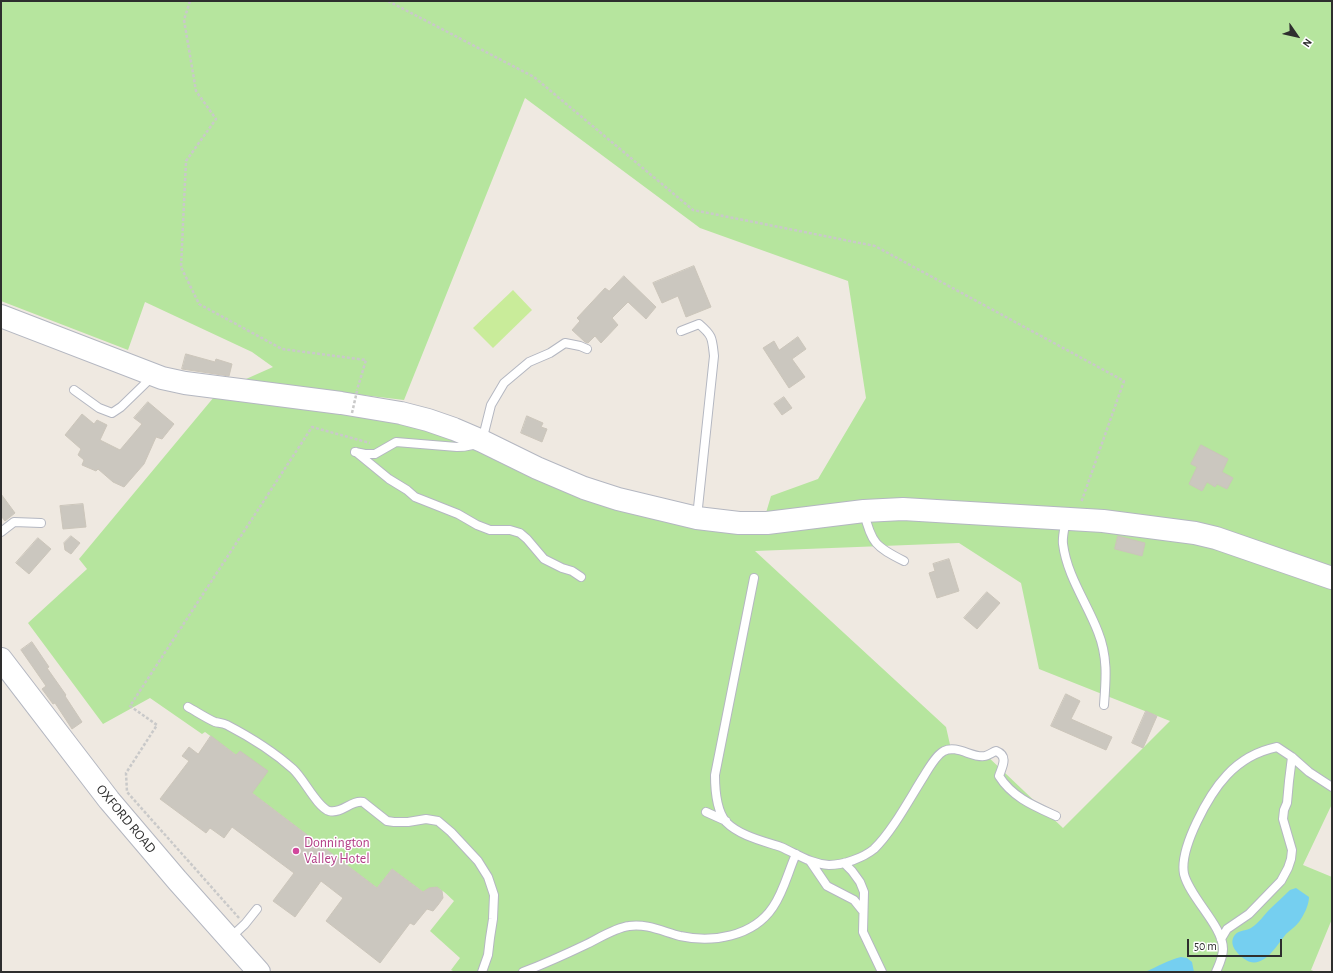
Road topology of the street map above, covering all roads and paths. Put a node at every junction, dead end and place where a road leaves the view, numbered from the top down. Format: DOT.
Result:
graph roads {
  1 [pos="190,1"];
  2 [pos="388,1"];
  3 [pos="1,316"];
  4 [pos="681,331"];
  5 [pos="587,349"];
  6 [pos="154,375"];
  7 [pos="358,387"];
  8 [pos="74,390"];
  9 [pos="357,391"];
  10 [pos="359,415"];
  11 [pos="482,441"];
  12 [pos="386,448"];
  13 [pos="864,511"];
  14 [pos="697,518"];
  15 [pos="1071,519"];
  16 [pos="41,524"];
  17 [pos="1,532"];
  18 [pos="904,561"];
  19 [pos="581,577"];
  20 [pos="754,578"];
  21 [pos="1332,578"];
  22 [pos="1,659"];
  23 [pos="1104,705"];
  24 [pos="188,707"];
  25 [pos="1292,757"];
  26 [pos="1332,786"];
  27 [pos="706,812"];
  28 [pos="1056,816"];
  29 [pos="726,821"];
  30 [pos="796,854"];
  31 [pos="810,861"];
  32 [pos="844,862"];
  33 [pos="257,909"];
  34 [pos="862,910"];
  35 [pos="237,931"];
  36 [pos="1221,939"];
  37 [pos="259,972"];
  38 [pos="482,972"];
  39 [pos="523,972"];
  40 [pos="882,972"];
  41 [pos="1216,972"];
  1 -- 7 [label="path"];
  2 -- 15 [label="path"];
  3 -- 6 [label="main road"];
  4 -- 14 [label="lane"];
  5 -- 11 [label="lane"];
  6 -- 8 [label="lane"];
  6 -- 11 [label="main road"];
  9 -- 10 [label="path, bridge"];
  11 -- 12 [label="lane"];
  11 -- 14 [label="main road"];
  12 -- 19 [label="lane"];
  12 -- 35 [label="path"];
  13 -- 14 [label="main road"];
  13 -- 15 [label="main road"];
  13 -- 18 [label="lane"];
  15 -- 21 [label="main road"];
  15 -- 23 [label="lane"];
  16 -- 17 [label="lane"];
  20 -- 29 [label="lane"];
  22 -- 35 [label="main road, OXFORD ROAD"];
  24 -- 38 [label="lane"];
  25 -- 26 [label="lane"];
  25 -- 36 [label="lane"];
  25 -- 36 [label="lane"];
  27 -- 29 [label="lane"];
  28 -- 32 [label="lane"];
  29 -- 30 [label="lane"];
  30 -- 31 [label="lane"];
  30 -- 39 [label="lane"];
  31 -- 32 [label="lane"];
  31 -- 34 [label="lane"];
  32 -- 34 [label="lane"];
  33 -- 35 [label="lane"];
  34 -- 40 [label="lane"];
  35 -- 37 [label="main road, OXFORD ROAD"];
  36 -- 41 [label="lane"];
}
